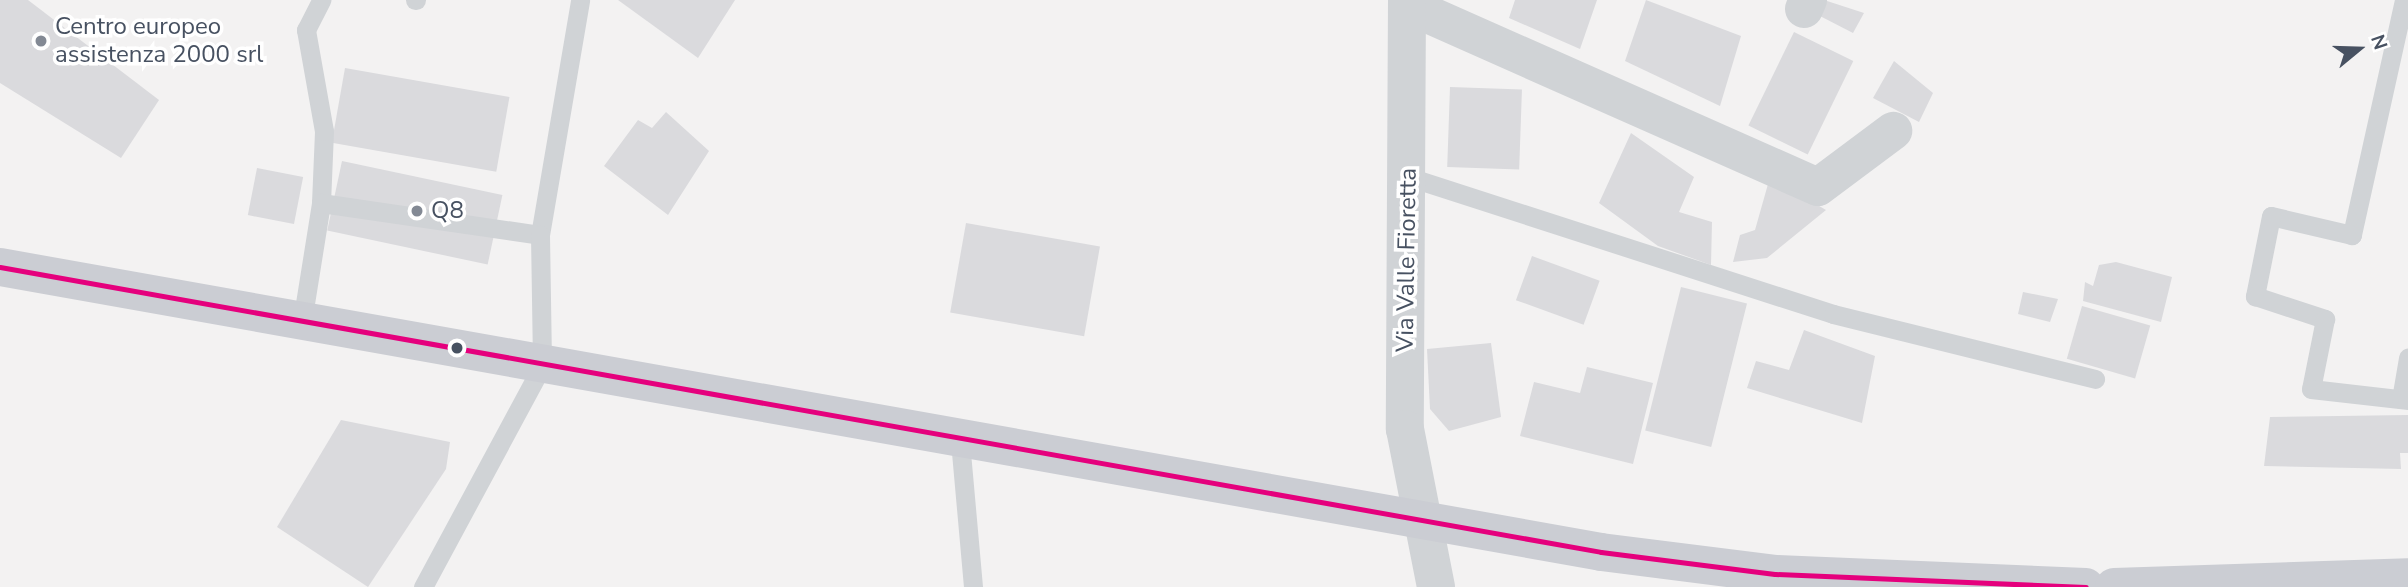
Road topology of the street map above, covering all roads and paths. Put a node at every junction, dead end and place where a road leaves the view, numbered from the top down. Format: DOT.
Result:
graph roads {
  1 [pos="321,0"];
  2 [pos="580,0"];
  3 [pos="2404,0"];
  4 [pos="1406,2"];
  5 [pos="1893,131"];
  6 [pos="1409,177"];
  7 [pos="321,203"];
  8 [pos="540,235"];
  9 [pos="0,267"];
  10 [pos="302,322"];
  11 [pos="2408,358"];
  12 [pos="542,366"];
  13 [pos="2095,379"];
  14 [pos="2404,399"];
  15 [pos="960,442"];
  16 [pos="1426,518"];
  17 [pos="2408,577"];
  18 [pos="2203,584"];
  19 [pos="423,587"];
  20 [pos="973,587"];
  21 [pos="1436,587"];
  22 [pos="2086,587"];
  23 [pos="2114,587"];
  1 -- 7 [label="lane"];
  2 -- 8 [label="lane"];
  3 -- 14 [label="lane"];
  4 -- 5 [label="street"];
  4 -- 6 [label="street, Via Valle Fioretta"];
  6 -- 13 [label="lane"];
  6 -- 16 [label="street, Via Valle Fioretta"];
  7 -- 8 [label="lane"];
  7 -- 10 [label="lane"];
  8 -- 12 [label="lane"];
  9 -- 10 [label="main road"];
  10 -- 12 [label="main road"];
  11 -- 14 [label="lane"];
  12 -- 15 [label="main road"];
  12 -- 19 [label="lane"];
  15 -- 16 [label="main road"];
  15 -- 20 [label="lane"];
  16 -- 21 [label="street, Via Valle Fioretta"];
  16 -- 22 [label="main road"];
  17 -- 18 [label="main road"];
  18 -- 23 [label="main road"];
}
